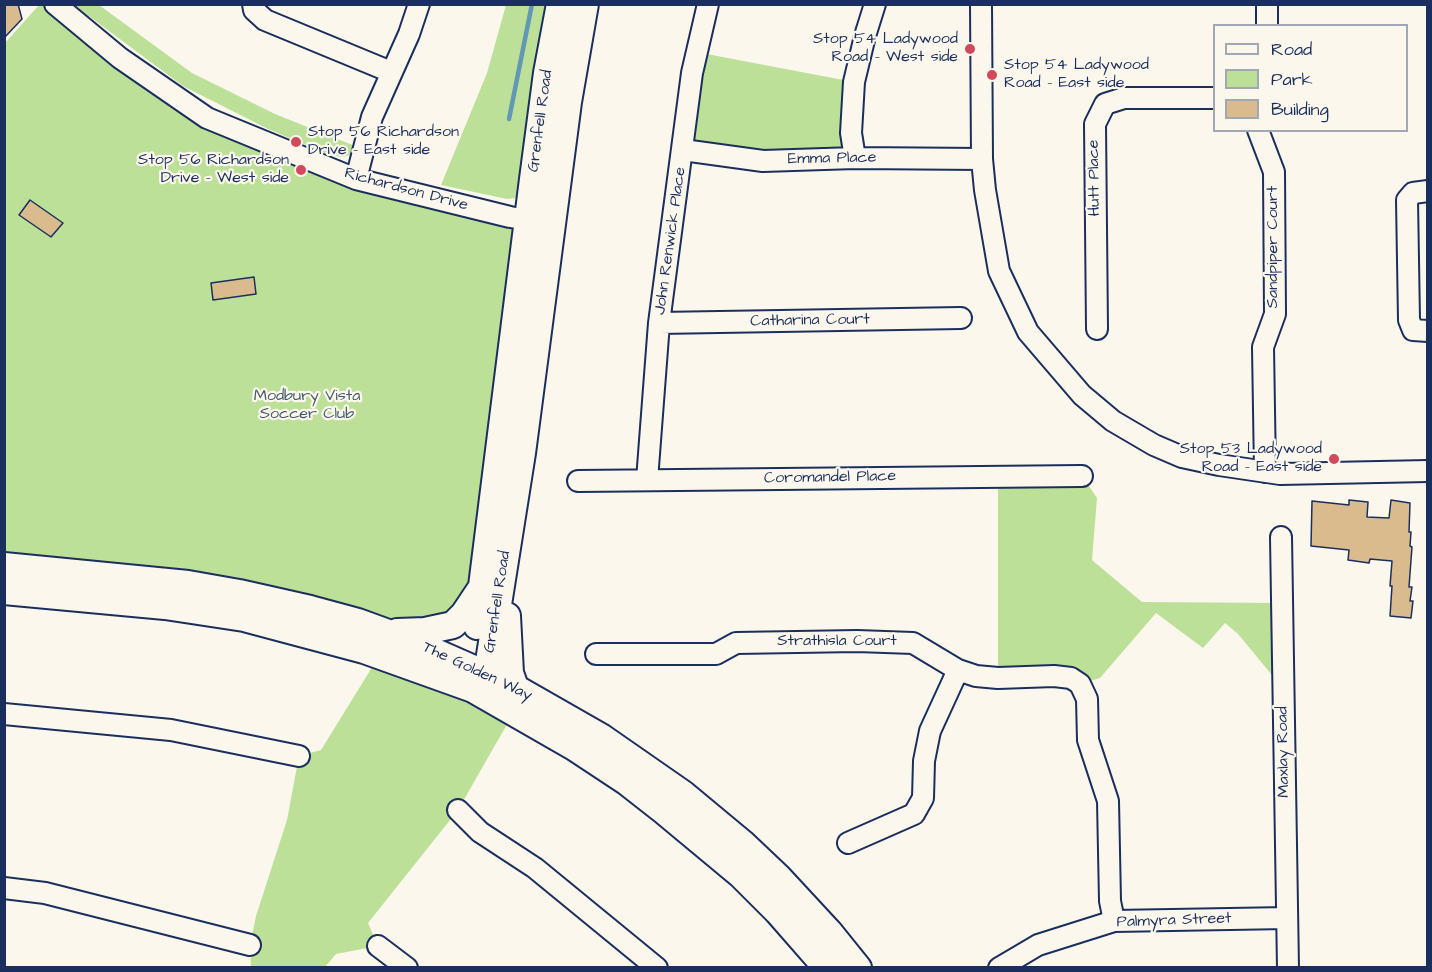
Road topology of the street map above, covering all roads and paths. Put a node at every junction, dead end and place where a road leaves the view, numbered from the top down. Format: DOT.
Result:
graph roads {
  1 [pos="55,4"];
  2 [pos="253,4"];
  3 [pos="419,4"];
  4 [pos="560,4"];
  5 [pos="585,4"];
  6 [pos="708,4"];
  7 [pos="874,4"];
  8 [pos="981,4"];
  9 [pos="1267,4"];
  10 [pos="1267,24"];
  11 [pos="391,72"];
  12 [pos="1213,98"];
  13 [pos="1259,132"];
  14 [pos="683,150"];
  15 [pos="855,159"];
  16 [pos="982,159"];
  17 [pos="356,179"];
  18 [pos="1428,191"];
  19 [pos="540,222"];
  20 [pos="961,318"];
  21 [pos="659,323"];
  22 [pos="1097,329"];
  23 [pos="1428,331"];
  24 [pos="1428,471"];
  25 [pos="1265,472"];
  26 [pos="1082,476"];
  27 [pos="647,480"];
  28 [pos="578,481"];
  29 [pos="1281,537"];
  30 [pos="504,562"];
  31 [pos="4,566"];
  32 [pos="482,586"];
  33 [pos="4,591"];
  34 [pos="387,633"];
  35 [pos="596,654"];
  36 [pos="958,670"];
  37 [pos="477,677"];
  38 [pos="515,687"];
  39 [pos="4,714"];
  40 [pos="299,756"];
  41 [pos="458,810"];
  42 [pos="848,843"];
  43 [pos="4,888"];
  44 [pos="1287,918"];
  45 [pos="1114,921"];
  46 [pos="250,945"];
  47 [pos="378,946"];
  48 [pos="407,968"];
  49 [pos="657,968"];
  50 [pos="827,968"];
  51 [pos="858,968"];
  52 [pos="999,968"];
  53 [pos="1288,968"];
  1 -- 17 [label="street, Richardson Drive"];
  2 -- 11 [label="street"];
  3 -- 11 [label="street"];
  4 -- 19 [label="main road, Grenfell Road"];
  5 -- 19 [label="main road, Grenfell Road"];
  6 -- 14 [label="street, John Renwick Place"];
  7 -- 15 [label="street"];
  8 -- 16 [label="street"];
  9 -- 10 [label="street"];
  11 -- 17 [label="street"];
  12 -- 22 [label="street, Hutt Place"];
  13 -- 25 [label="street, Sandpiper Court"];
  14 -- 15 [label="street, Emma Place"];
  14 -- 21 [label="street, John Renwick Place"];
  15 -- 16 [label="street, Emma Place"];
  16 -- 25 [label="street"];
  17 -- 19 [label="street, Richardson Drive"];
  18 -- 23 [label="street"];
  19 -- 30 [label="main road, Grenfell Road"];
  19 -- 32 [label="main road, Grenfell Road"];
  20 -- 21 [label="street, Catharina Court"];
  21 -- 27 [label="street, John Renwick Place"];
  24 -- 25 [label="street"];
  26 -- 27 [label="street, Coromandel Place"];
  27 -- 28 [label="street, Coromandel Place"];
  29 -- 44 [label="street, Maxlay Road"];
  30 -- 37 [label="main road, Grenfell Road"];
  30 -- 38 [label="main road"];
  31 -- 34 [label="main road, The Golden Way"];
  32 -- 34 [label="main road"];
  32 -- 37 [label="main road, Grenfell Road"];
  33 -- 37 [label="main road, The Golden Way"];
  34 -- 37 [label="main road, The Golden Way"];
  35 -- 36 [label="street, Strathisla Court"];
  36 -- 42 [label="street"];
  36 -- 45 [label="street, Strathisla Court"];
  37 -- 38 [label="main road, The Golden Way"];
  37 -- 50 [label="main road, The Golden Way"];
  38 -- 51 [label="main road, The Golden Way"];
  39 -- 40 [label="street"];
  41 -- 49 [label="street"];
  43 -- 46 [label="street"];
  44 -- 45 [label="street, Palmyra Street"];
  44 -- 53 [label="street, Maxlay Road"];
  45 -- 52 [label="street, Palmyra Street"];
  47 -- 48 [label="street"];
}
